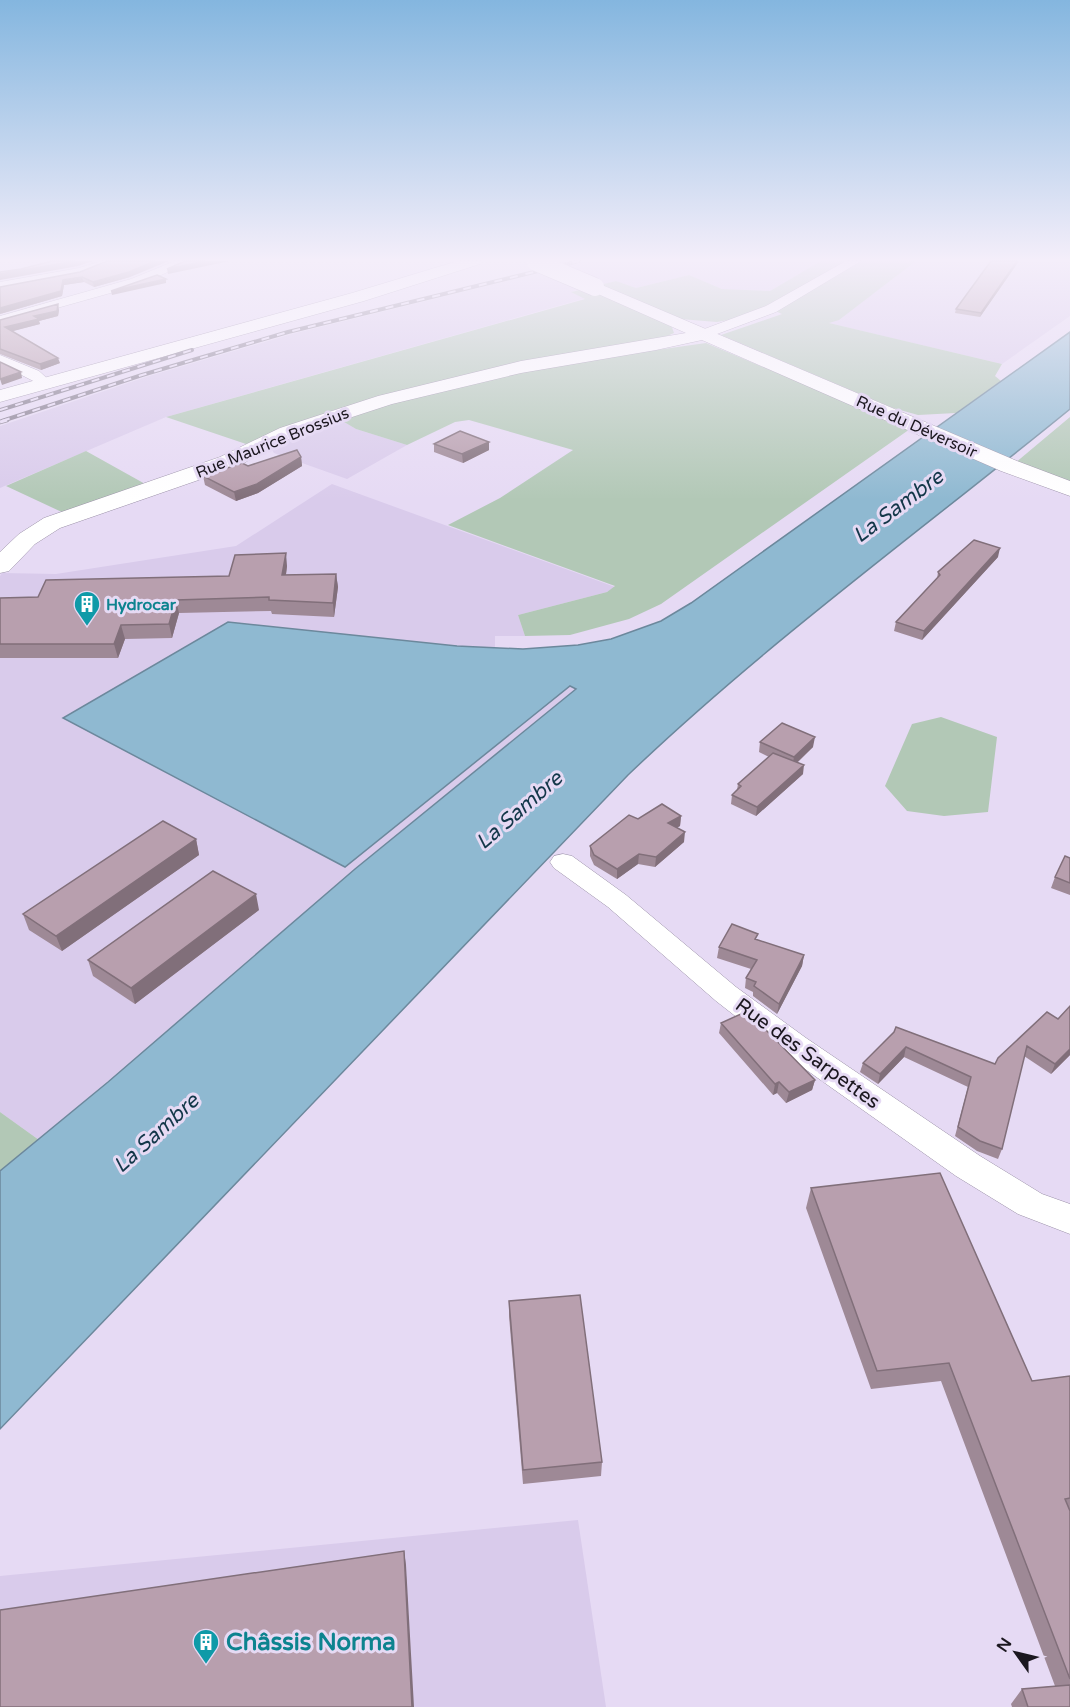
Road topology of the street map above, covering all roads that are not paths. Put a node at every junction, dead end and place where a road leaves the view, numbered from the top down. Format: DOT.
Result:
graph roads {
  1 [pos="199,341"];
  2 [pos="668,341"];
  3 [pos="720,341"];
  4 [pos="0,359"];
  5 [pos="45,383"];
  6 [pos="0,396"];
  7 [pos="1070,489"];
  8 [pos="0,566"];
  9 [pos="563,862"];
  10 [pos="1070,1219"];
  1 -- 5 [label="street"];
  2 -- 8 [label="street, Rue Maurice Brossius"];
  3 -- 7 [label="street, Rue du Déversoir"];
  4 -- 5 [label="street"];
  5 -- 6 [label="street"];
  9 -- 10 [label="street, Rue des Sarpettes"];
}
